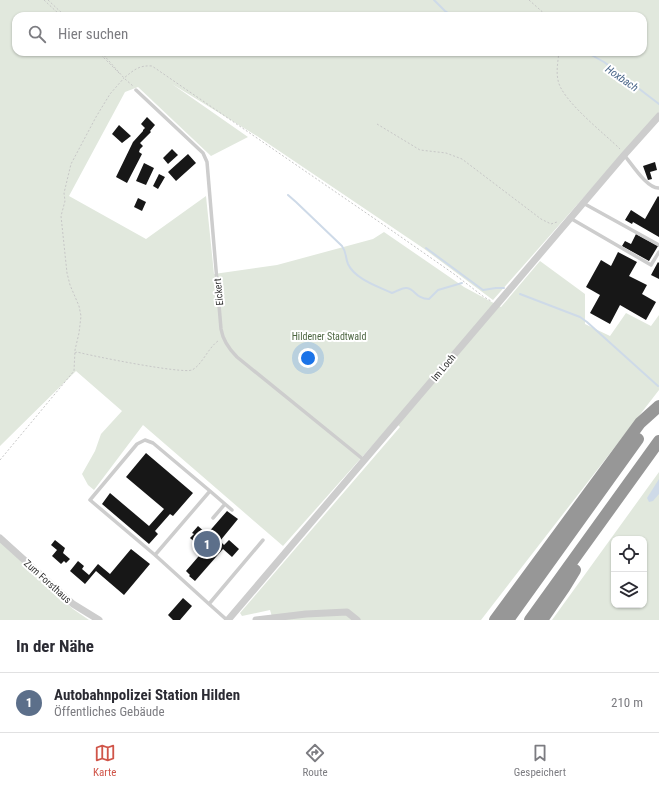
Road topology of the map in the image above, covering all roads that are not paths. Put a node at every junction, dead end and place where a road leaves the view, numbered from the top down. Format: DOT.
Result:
graph roads {
  1 [pos="136,90"];
  2 [pos="659,116"];
  3 [pos="625,154"];
  4 [pos="659,188"];
  5 [pos="583,203"];
  6 [pos="570,218"];
  7 [pos="659,245"];
  8 [pos="659,252"];
  9 [pos="659,406"];
  10 [pos="659,410"];
  11 [pos="659,441"];
  12 [pos="364,460"];
  13 [pos="210,491"];
  14 [pos="225,504"];
  15 [pos="232,510"];
  16 [pos="609,512"];
  17 [pos="213,518"];
  18 [pos="0,538"];
  19 [pos="263,540"];
  20 [pos="155,556"];
  21 [pos="539,559"];
  22 [pos="209,604"];
  23 [pos="99,620"];
  24 [pos="228,620"];
  25 [pos="256,620"];
  26 [pos="357,620"];
  27 [pos="488,620"];
  28 [pos="495,620"];
  29 [pos="508,620"];
  30 [pos="530,620"];
  31 [pos="542,620"];
  1 -- 12 [label="lane, Eickert"];
  2 -- 3 [label="street, Im Loch"];
  3 -- 4 [label="lane"];
  3 -- 5 [label="street, Im Loch"];
  5 -- 6 [label="street, Im Loch"];
  5 -- 7 [label="lane"];
  6 -- 8 [label="lane"];
  6 -- 12 [label="street, Im Loch"];
  9 -- 21 [label="highway"];
  10 -- 29 [label="highway"];
  11 -- 16 [label="highway"];
  12 -- 24 [label="street, Im Loch"];
  13 -- 14 [label="lane"];
  13 -- 20 [label="lane"];
  13 -- 20 [label="lane"];
  14 -- 15 [label="lane"];
  14 -- 17 [label="lane"];
  16 -- 30 [label="highway"];
  16 -- 31 [label="highway"];
  18 -- 23 [label="street, Zum Forsthaus"];
  19 -- 22 [label="lane"];
  20 -- 22 [label="lane"];
  21 -- 27 [label="highway"];
  21 -- 28 [label="highway"];
  22 -- 24 [label="lane"];
  25 -- 26 [label="street"];
}
